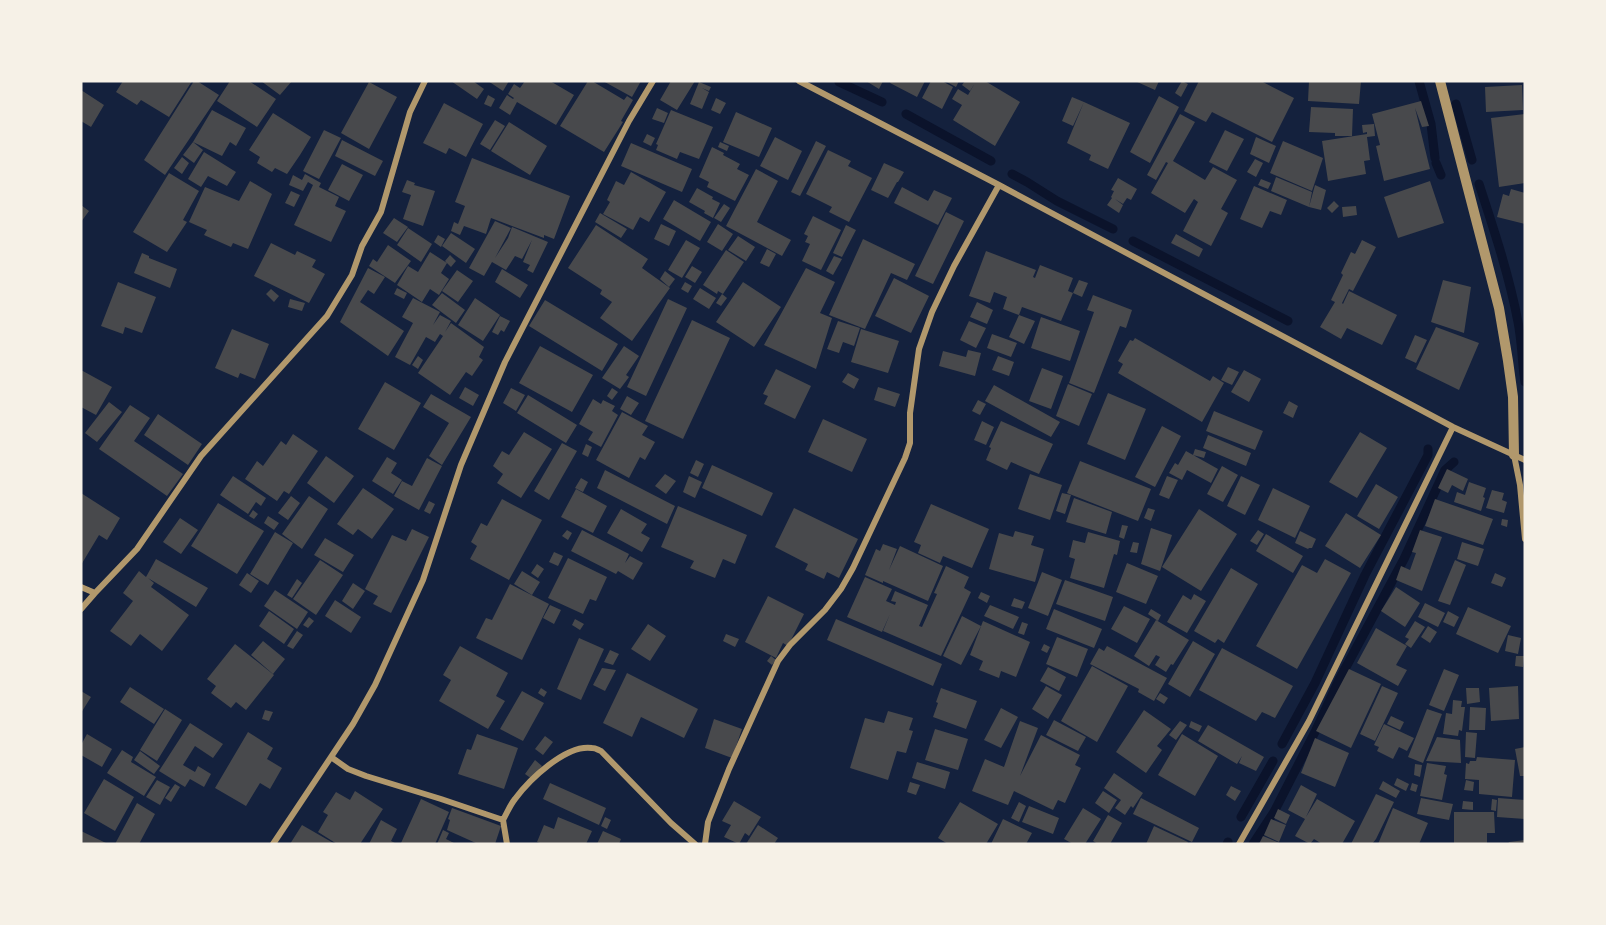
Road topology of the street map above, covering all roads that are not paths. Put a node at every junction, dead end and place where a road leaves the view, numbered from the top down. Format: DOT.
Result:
graph roads {
  1 [pos="425,81"];
  2 [pos="653,81"];
  3 [pos="799,81"];
  4 [pos="1440,81"];
  5 [pos="999,185"];
  6 [pos="1452,427"];
  7 [pos="1514,456"];
  8 [pos="1525,460"];
  9 [pos="1525,539"];
  10 [pos="81,587"];
  11 [pos="95,593"];
  12 [pos="81,609"];
  13 [pos="331,757"];
  14 [pos="503,820"];
  15 [pos="273,844"];
  16 [pos="507,844"];
  17 [pos="695,844"];
  18 [pos="705,844"];
  19 [pos="1239,844"];
  1 -- 11 [label="street"];
  2 -- 13 [label="street"];
  3 -- 5 [label="street"];
  4 -- 7 [label="street"];
  5 -- 6 [label="street"];
  5 -- 18 [label="street"];
  6 -- 7 [label="street"];
  6 -- 19 [label="street"];
  7 -- 8 [label="street"];
  7 -- 9 [label="street"];
  10 -- 11 [label="street"];
  11 -- 12 [label="street"];
  13 -- 14 [label="street"];
  13 -- 15 [label="street"];
  14 -- 16 [label="street"];
  14 -- 17 [label="street"];
}
